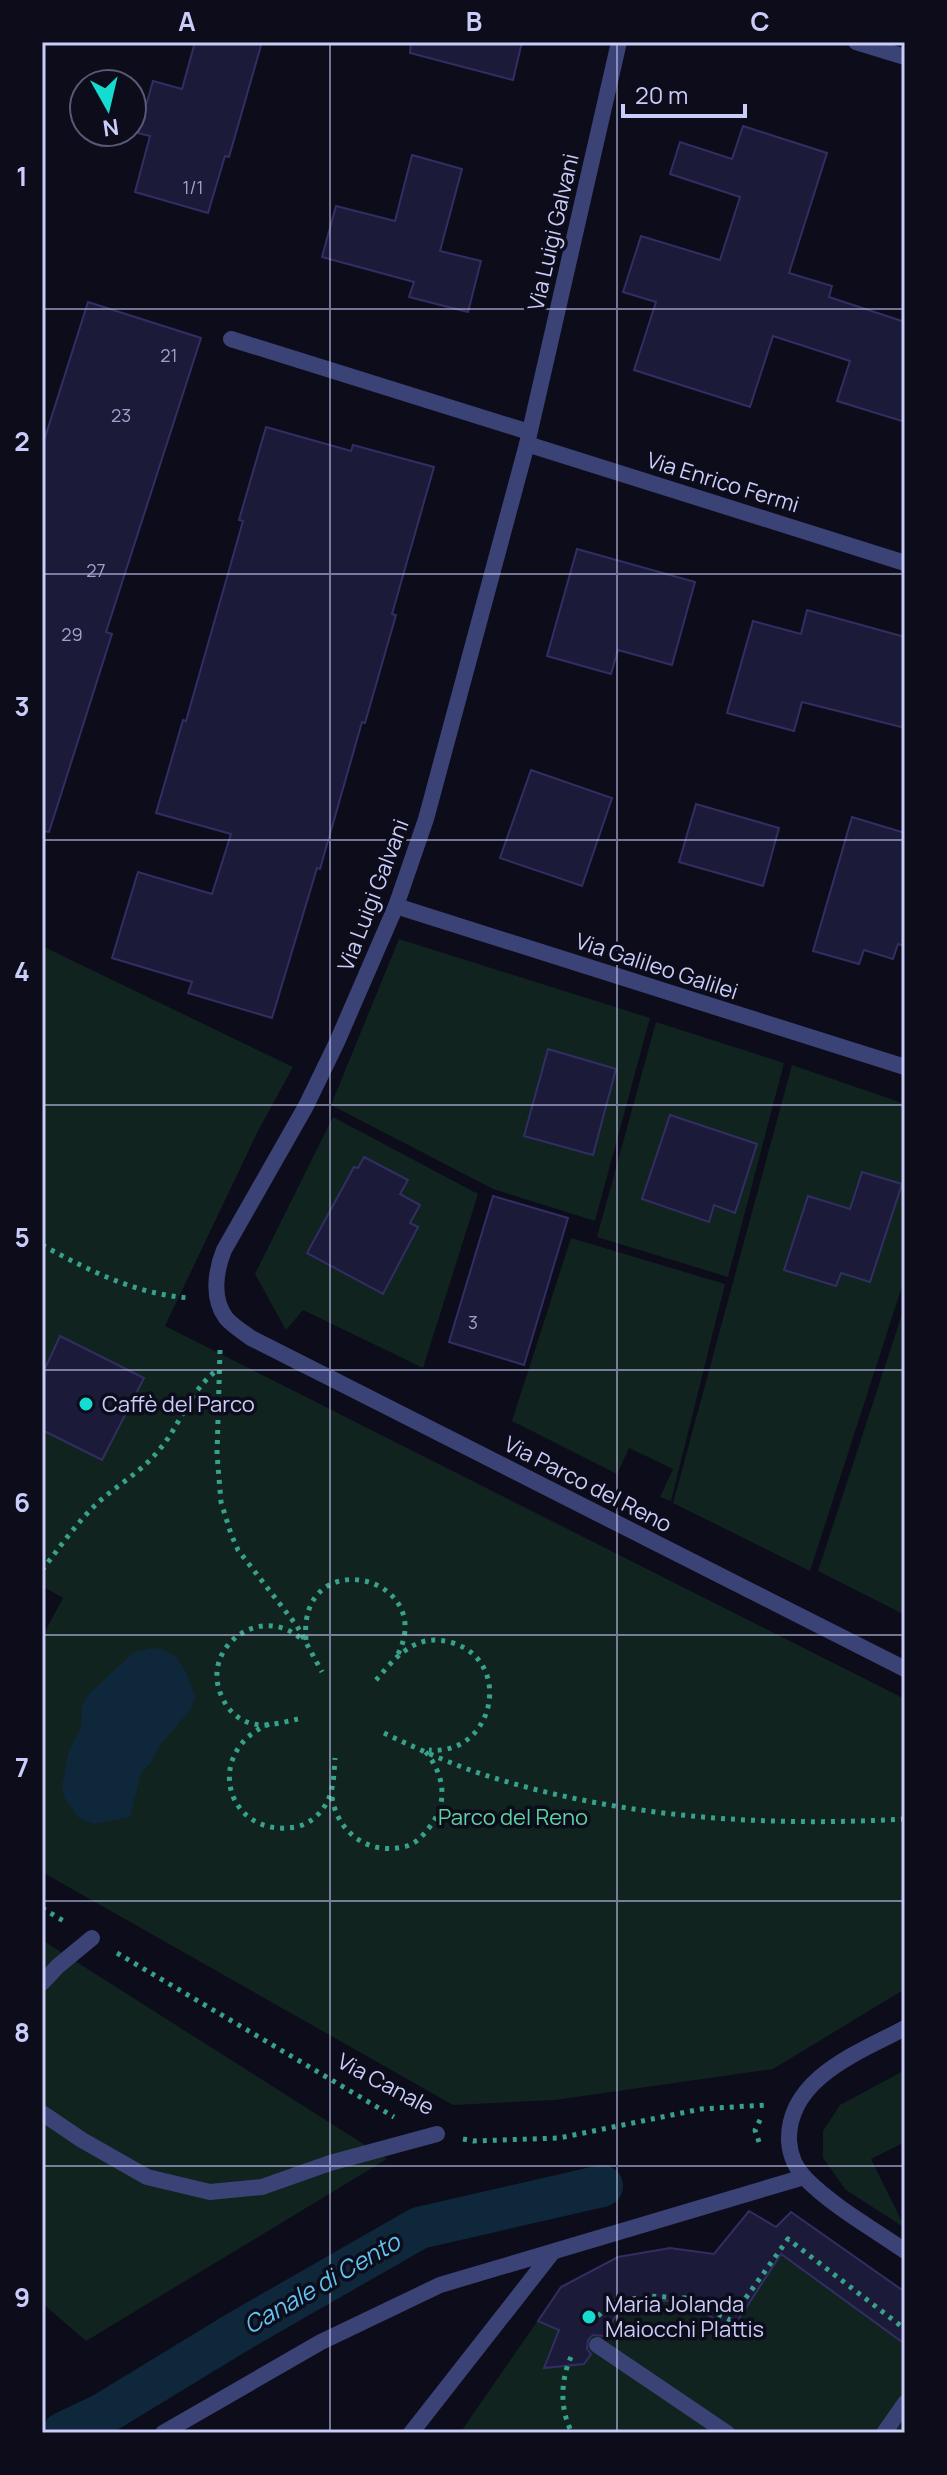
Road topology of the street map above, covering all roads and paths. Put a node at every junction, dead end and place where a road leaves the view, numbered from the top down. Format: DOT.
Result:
graph roads {
  1 [pos="619,42"];
  2 [pos="856,42"];
  3 [pos="905,57"];
  4 [pos="231,339"];
  5 [pos="528,438"];
  6 [pos="905,563"];
  7 [pos="396,906"];
  8 [pos="905,1067"];
  9 [pos="42,1245"];
  10 [pos="219,1300"];
  11 [pos="225,1316"];
  12 [pos="251,1338"];
  13 [pos="218,1370"];
  14 [pos="42,1570"];
  15 [pos="306,1645"];
  16 [pos="394,1660"];
  17 [pos="905,1669"];
  18 [pos="322,1672"];
  19 [pos="376,1680"];
  20 [pos="298,1719"];
  21 [pos="269,1724"];
  22 [pos="384,1733"];
  23 [pos="424,1750"];
  24 [pos="335,1758"];
  25 [pos="332,1784"];
  26 [pos="905,1819"];
  27 [pos="42,1908"];
  28 [pos="92,1938"];
  29 [pos="42,1983"];
  30 [pos="905,2028"];
  31 [pos="799,2103"];
  32 [pos="42,2113"];
  33 [pos="437,2134"];
  34 [pos="804,2177"];
  35 [pos="905,2251"];
  36 [pos="552,2253"];
  37 [pos="590,2323"];
  38 [pos="905,2329"];
  39 [pos="575,2345"];
  40 [pos="597,2345"];
  41 [pos="905,2403"];
  42 [pos="163,2433"];
  43 [pos="411,2433"];
  44 [pos="572,2433"];
  45 [pos="727,2433"];
  46 [pos="884,2433"];
  1 -- 5 [label="street, Via Luigi Galvani"];
  2 -- 3 [label="street"];
  4 -- 5 [label="street"];
  5 -- 6 [label="street, Via Enrico Fermi"];
  5 -- 7 [label="street, Via Luigi Galvani"];
  7 -- 8 [label="street, Via Galileo Galilei"];
  7 -- 10 [label="street, Via Luigi Galvani"];
  9 -- 10 [label="path"];
  10 -- 11 [label="street, Via Luigi Galvani"];
  11 -- 12 [label="street, Via Luigi Galvani"];
  11 -- 13 [label="path"];
  12 -- 17 [label="street, Via Parco del Reno"];
  13 -- 14 [label="path"];
  13 -- 15 [label="path"];
  15 -- 16 [label="path"];
  15 -- 18 [label="path"];
  15 -- 21 [label="path"];
  16 -- 19 [label="path"];
  16 -- 23 [label="path"];
  20 -- 21 [label="path"];
  21 -- 25 [label="path"];
  22 -- 23 [label="path"];
  23 -- 25 [label="path"];
  23 -- 26 [label="path"];
  24 -- 25 [label="path"];
  27 -- 28 [label="path, Via Canale"];
  28 -- 29 [label="street"];
  28 -- 33 [label="path, Via Canale"];
  30 -- 31 [label="street"];
  31 -- 33 [label="path, Via Canale"];
  31 -- 34 [label="street"];
  32 -- 33 [label="street"];
  34 -- 35 [label="street"];
  34 -- 36 [label="street"];
  36 -- 42 [label="street"];
  36 -- 43 [label="street"];
  37 -- 38 [label="path"];
  39 -- 44 [label="path"];
  40 -- 45 [label="street"];
  41 -- 46 [label="street"];
}
